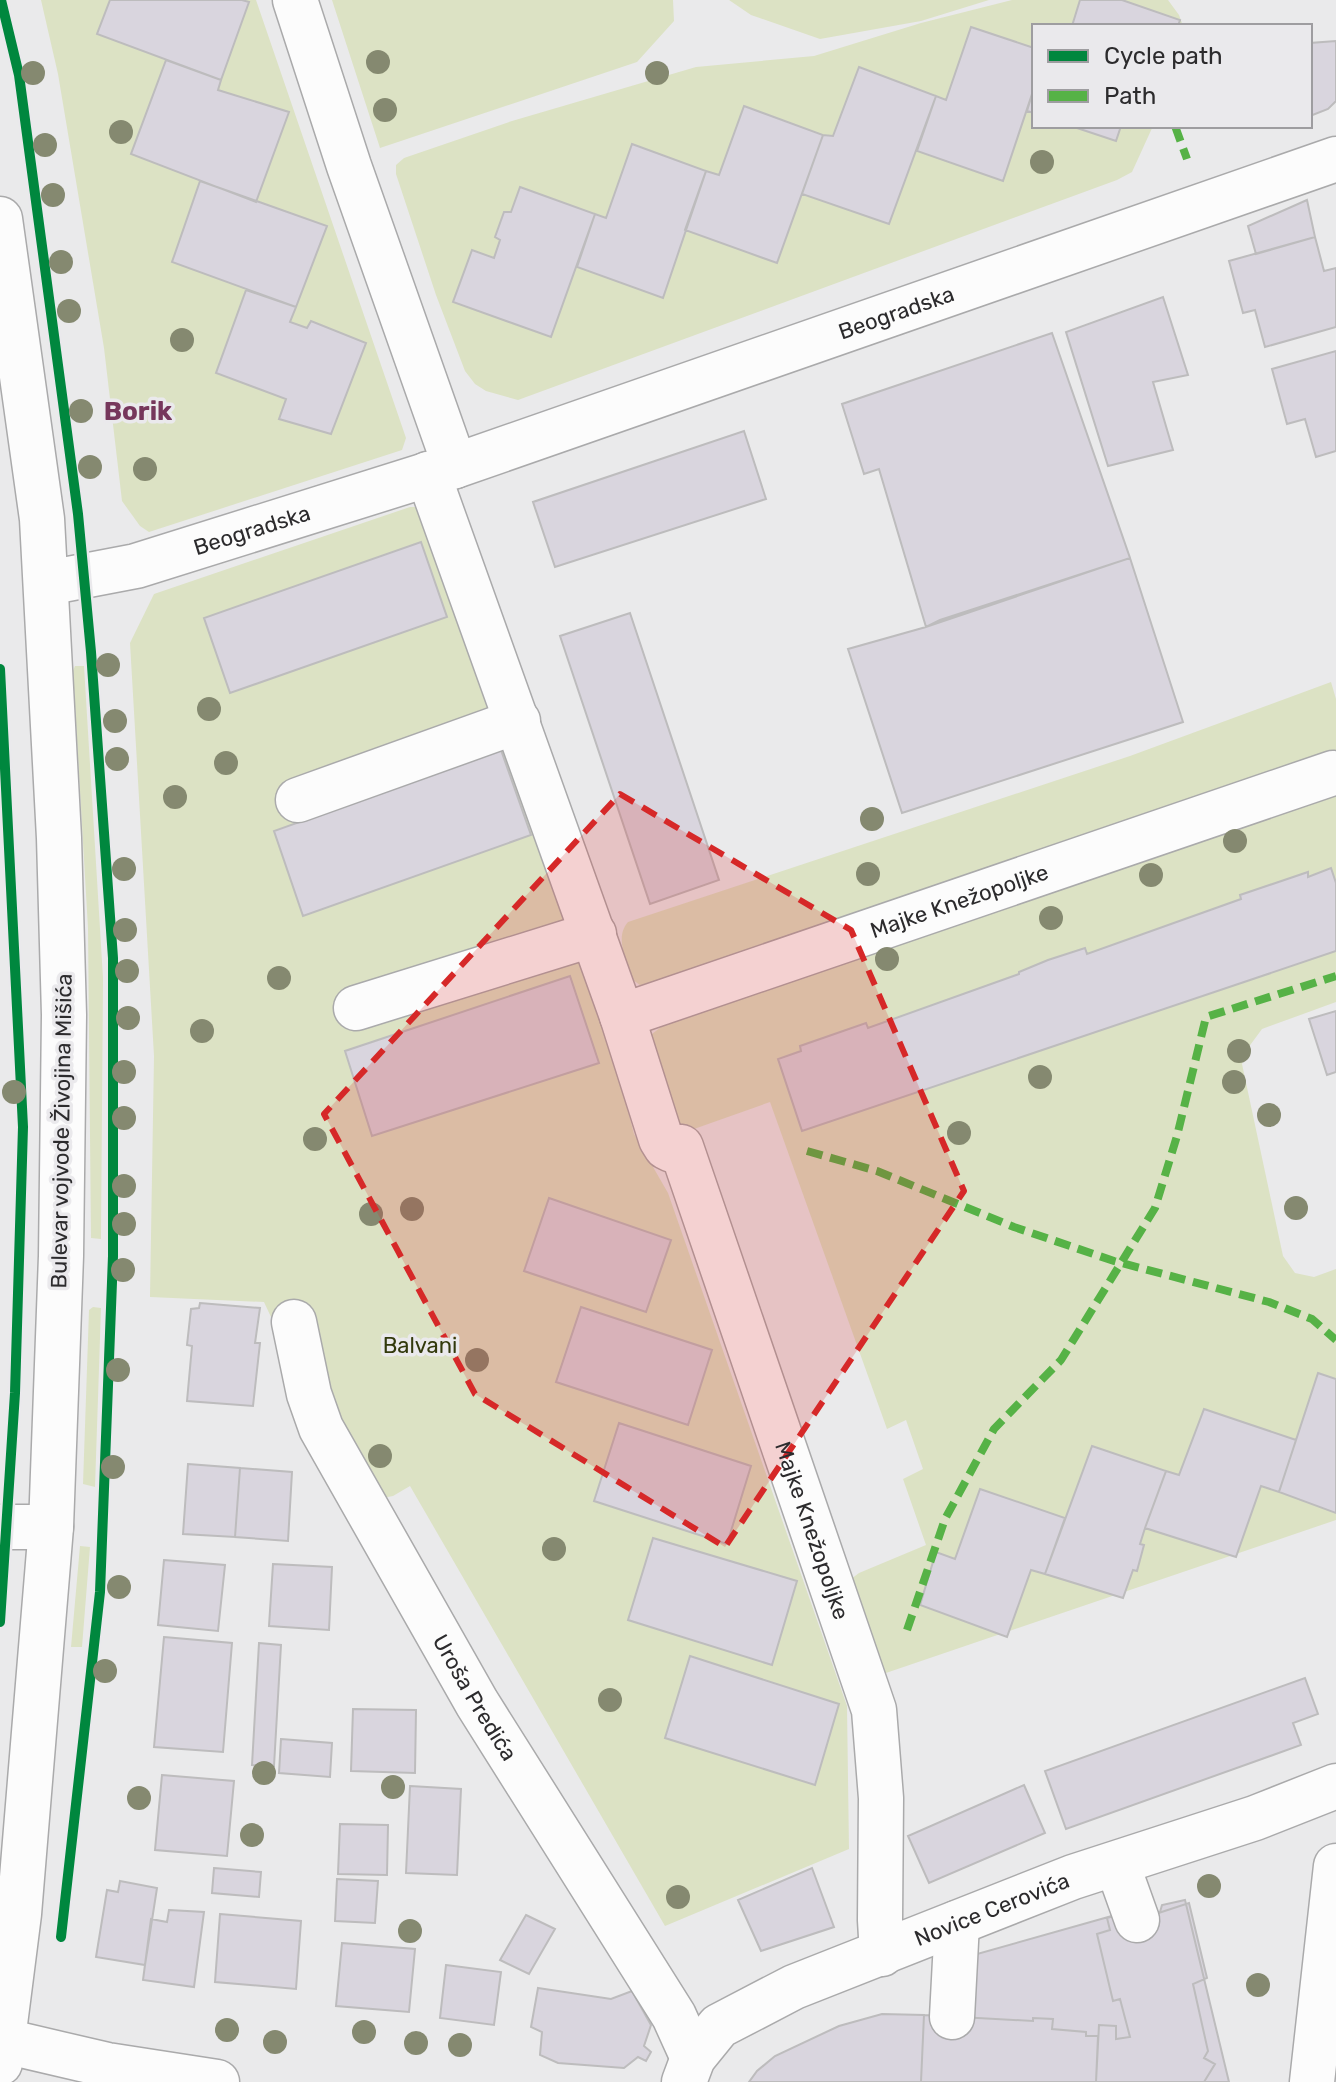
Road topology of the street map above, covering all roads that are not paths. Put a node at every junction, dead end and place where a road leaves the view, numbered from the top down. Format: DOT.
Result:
graph roads {
  1 [pos="295,0"];
  2 [pos="1336,159"];
  3 [pos="0,222"];
  4 [pos="441,470"];
  5 [pos="47,583"];
  6 [pos="518,721"];
  7 [pos="1333,773"];
  8 [pos="298,800"];
  9 [pos="594,934"];
  10 [pos="356,1008"];
  11 [pos="622,1016"];
  12 [pos="294,1322"];
  13 [pos="0,1527"];
  14 [pos="51,1527"];
  15 [pos="1336,1786"];
  16 [pos="1131,1860"];
  17 [pos="1336,1866"];
  18 [pos="1145,1917"];
  19 [pos="940,1929"];
  20 [pos="882,1954"];
  21 [pos="944,2016"];
  22 [pos="1,2048"];
  23 [pos="689,2070"];
  24 [pos="217,2082"];
  25 [pos="1312,2082"];
  1 -- 4 [label="street"];
  2 -- 4 [label="street, Beogradska"];
  3 -- 5 [label="street, Bulevar vojvode Živojina Mišića"];
  4 -- 5 [label="street, Beogradska"];
  4 -- 6 [label="street"];
  5 -- 14 [label="street, Bulevar vojvode Živojina Mišića"];
  6 -- 8 [label="street"];
  6 -- 9 [label="street"];
  7 -- 11 [label="street, Majke Knežopoljke"];
  9 -- 10 [label="street"];
  9 -- 11 [label="street"];
  11 -- 20 [label="street, Majke Knežopoljke"];
  12 -- 23 [label="street, Uroša Predića"];
  13 -- 14 [label="street"];
  14 -- 22 [label="street, Bulevar vojvode Živojina Mišića"];
  15 -- 16 [label="street, Novice Cerovića"];
  16 -- 18 [label="street"];
  16 -- 19 [label="street, Novice Cerovića"];
  17 -- 25 [label="street"];
  19 -- 20 [label="street, Novice Cerovića"];
  19 -- 21 [label="street"];
  20 -- 23 [label="street, Novice Cerovića"];
  22 -- 24 [label="street"];
}
